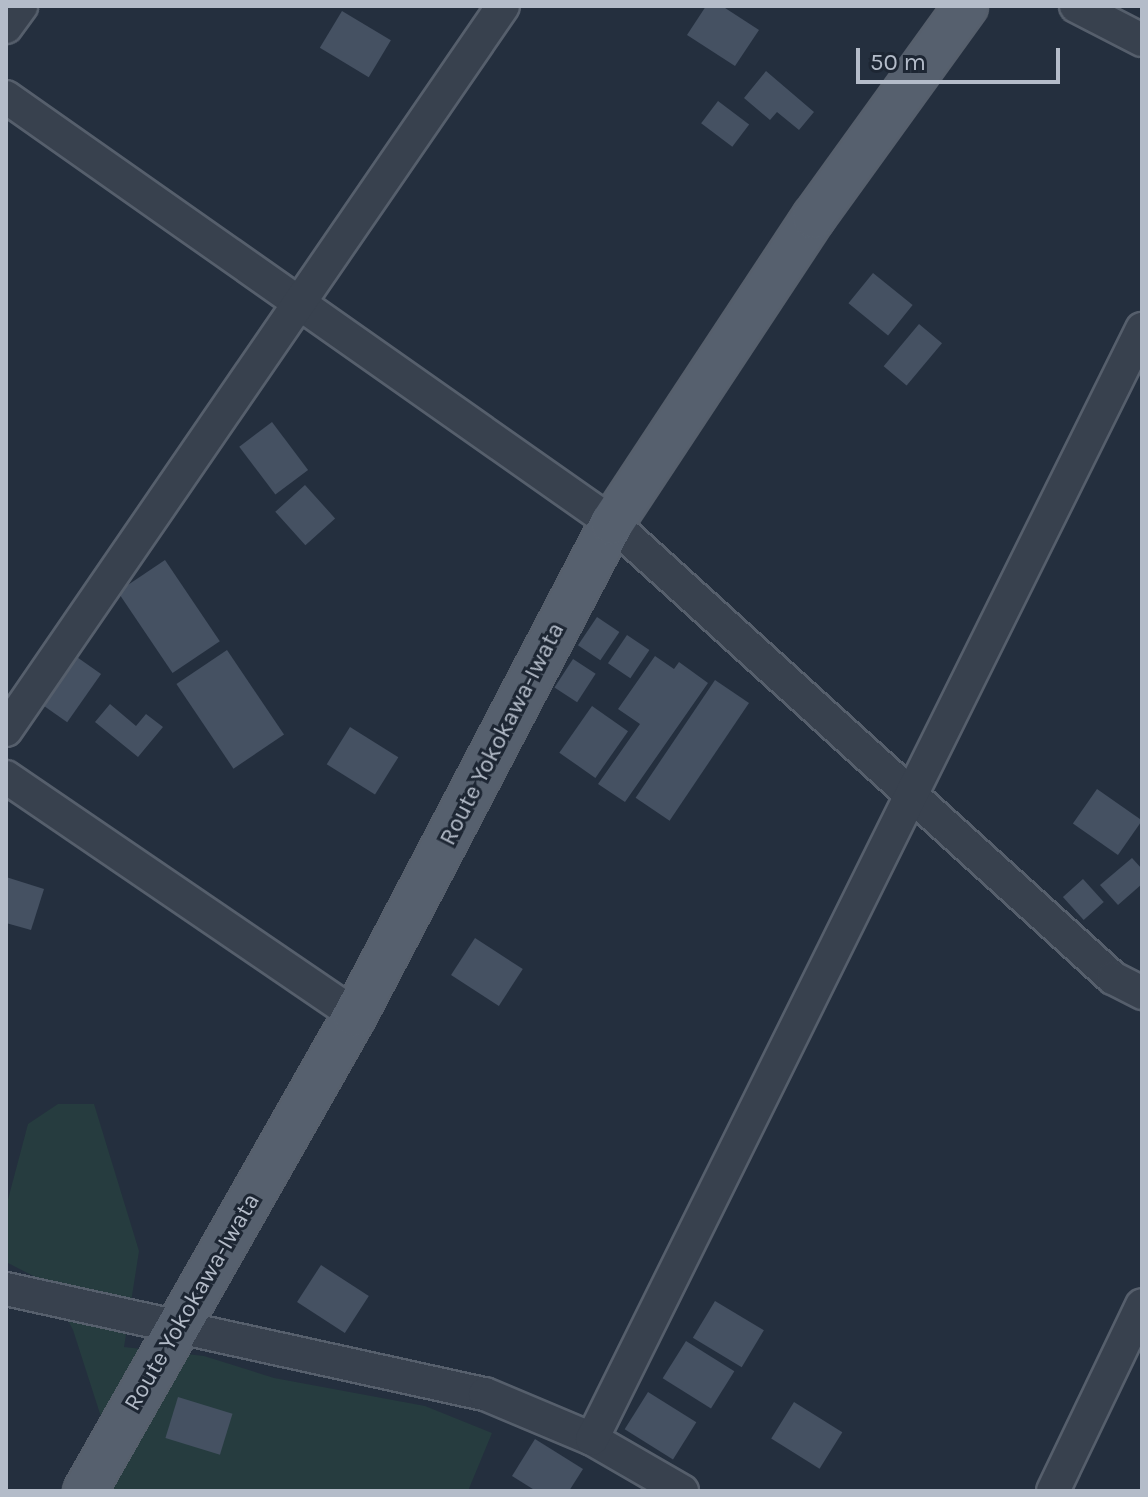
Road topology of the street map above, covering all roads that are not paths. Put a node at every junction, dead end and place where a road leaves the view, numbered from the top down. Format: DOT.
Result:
graph roads {
  1 [pos="21,6"];
  2 [pos="503,6"];
  3 [pos="966,6"];
  4 [pos="1076,6"];
  5 [pos="6,27"];
  6 [pos="1142,40"];
  7 [pos="6,97"];
  8 [pos="301,302"];
  9 [pos="1142,329"];
  10 [pos="612,523"];
  11 [pos="6,730"];
  12 [pos="6,777"];
  13 [pos="913,794"];
  14 [pos="1142,993"];
  15 [pos="355,1015"];
  16 [pos="6,1289"];
  17 [pos="1142,1305"];
  18 [pos="180,1324"];
  19 [pos="592,1439"];
  20 [pos="85,1491"];
  21 [pos="682,1491"];
  22 [pos="1053,1491"];
  1 -- 5 [label="street"];
  2 -- 8 [label="street"];
  3 -- 10 [label="main road, Route Yokokawa-Iwata"];
  4 -- 6 [label="street"];
  7 -- 8 [label="street"];
  8 -- 10 [label="street"];
  8 -- 11 [label="street"];
  9 -- 13 [label="street"];
  10 -- 13 [label="street"];
  10 -- 15 [label="main road, Route Yokokawa-Iwata"];
  12 -- 15 [label="street"];
  13 -- 14 [label="street"];
  13 -- 19 [label="street"];
  15 -- 18 [label="main road, Route Yokokawa-Iwata"];
  16 -- 18 [label="street"];
  17 -- 22 [label="street"];
  18 -- 19 [label="street"];
  18 -- 20 [label="main road, Route Yokokawa-Iwata"];
  19 -- 21 [label="street"];
}
